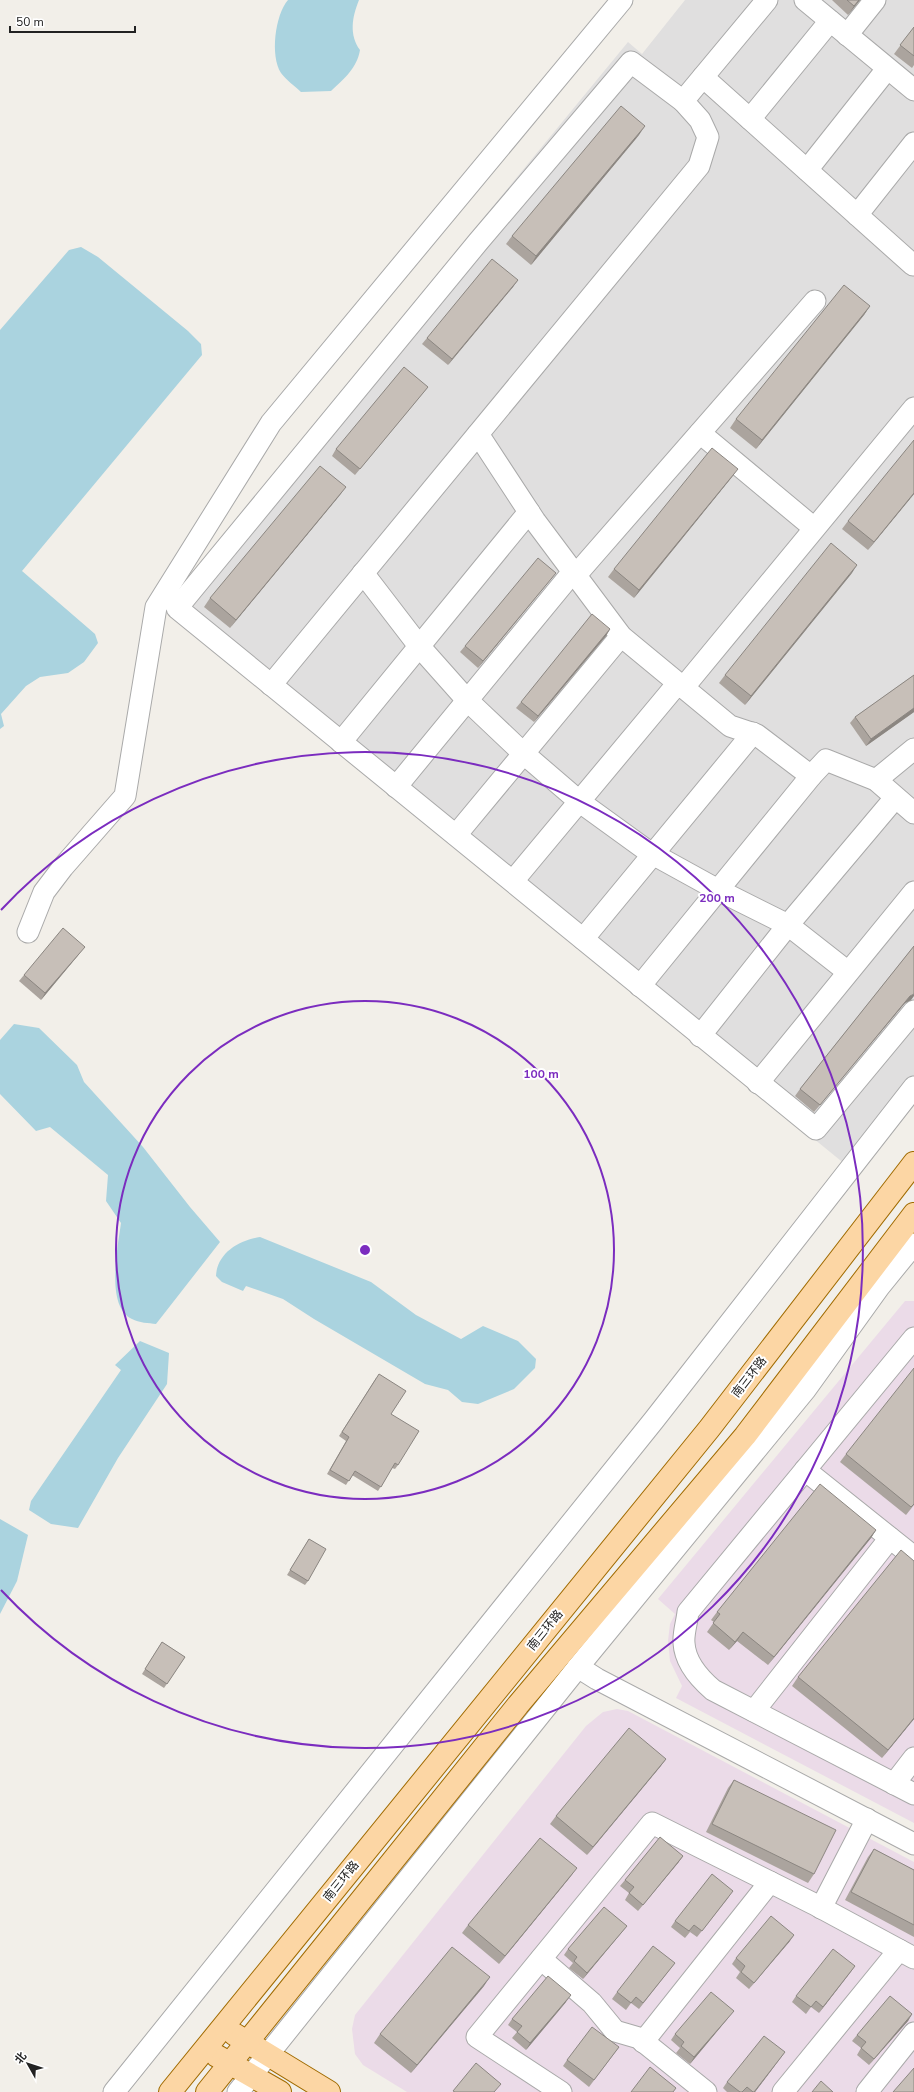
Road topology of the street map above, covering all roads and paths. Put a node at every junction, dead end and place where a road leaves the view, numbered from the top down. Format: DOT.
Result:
graph roads {
  1 [pos="622,0"];
  2 [pos="767,0"];
  3 [pos="805,0"];
  4 [pos="875,0"];
  5 [pos="830,21"];
  6 [pos="847,35"];
  7 [pos="887,68"];
  8 [pos="703,77"];
  9 [pos="913,87"];
  10 [pos="683,101"];
  11 [pos="750,119"];
  12 [pos="914,143"];
  13 [pos="807,170"];
  14 [pos="857,215"];
  15 [pos="914,264"];
  16 [pos="815,302"];
  17 [pos="914,408"];
  18 [pos="478,434"];
  19 [pos="700,434"];
  20 [pos="529,512"];
  21 [pos="814,528"];
  22 [pos="363,573"];
  23 [pos="573,574"];
  24 [pos="621,636"];
  25 [pos="419,646"];
  26 [pos="271,685"];
  27 [pos="681,686"];
  28 [pos="468,700"];
  29 [pos="753,733"];
  30 [pos="341,742"];
  31 [pos="914,749"];
  32 [pos="523,753"];
  33 [pos="811,776"];
  34 [pos="876,780"];
  35 [pos="396,787"];
  36 [pos="895,798"];
  37 [pos="580,802"];
  38 [pos="914,813"];
  39 [pos="456,835"];
  40 [pos="653,854"];
  41 [pos="513,882"];
  42 [pos="718,890"];
  43 [pos="914,892"];
  44 [pos="788,925"];
  45 [pos="28,932"];
  46 [pos="583,939"];
  47 [pos="848,972"];
  48 [pos="640,986"];
  49 [pos="914,1011"];
  50 [pos="700,1036"];
  51 [pos="758,1083"];
  52 [pos="914,1087"];
  53 [pos="914,1163"];
  54 [pos="914,1214"];
  55 [pos="912,1251"];
  56 [pos="914,1338"];
  57 [pos="805,1470"];
  58 [pos="906,1545"];
  59 [pos="578,1667"];
  60 [pos="754,1711"];
  61 [pos="914,1758"];
  62 [pos="894,1784"];
  63 [pos="914,1794"];
  64 [pos="867,1819"];
  65 [pos="914,1844"];
  66 [pos="770,1882"];
  67 [pos="821,1908"];
  68 [pos="906,1954"];
  69 [pos="541,1959"];
  70 [pos="222,2026"];
  71 [pos="914,2033"];
  72 [pos="247,2042"];
  73 [pos="643,2042"];
  74 [pos="204,2048"];
  75 [pos="268,2054"];
  76 [pos="230,2063"];
  77 [pos="245,2084"];
  78 [pos="698,2090"];
  79 [pos="114,2092"];
  80 [pos="170,2092"];
  81 [pos="207,2092"];
  82 [pos="280,2092"];
  83 [pos="329,2092"];
  84 [pos="561,2092"];
  85 [pos="783,2092"];
  86 [pos="866,2092"];
  1 -- 45 [label="street"];
  2 -- 8 [label="street"];
  3 -- 5 [label="street"];
  4 -- 6 [label="street"];
  5 -- 6 [label="street"];
  5 -- 11 [label="street"];
  6 -- 7 [label="street"];
  7 -- 9 [label="street"];
  7 -- 13 [label="street"];
  8 -- 10 [label="street"];
  8 -- 11 [label="street"];
  10 -- 18 [label="street"];
  10 -- 26 [label="street"];
  11 -- 13 [label="street"];
  12 -- 14 [label="street"];
  13 -- 14 [label="street"];
  14 -- 15 [label="street"];
  16 -- 19 [label="street"];
  17 -- 21 [label="street"];
  18 -- 20 [label="street"];
  18 -- 22 [label="street"];
  19 -- 21 [label="street"];
  19 -- 23 [label="street"];
  20 -- 23 [label="street"];
  20 -- 25 [label="street"];
  21 -- 27 [label="street"];
  22 -- 25 [label="street"];
  22 -- 26 [label="street"];
  23 -- 24 [label="street"];
  23 -- 28 [label="street"];
  24 -- 27 [label="street"];
  24 -- 32 [label="street"];
  25 -- 28 [label="street"];
  25 -- 30 [label="street"];
  26 -- 30 [label="street"];
  27 -- 29 [label="street"];
  27 -- 37 [label="street"];
  28 -- 32 [label="street"];
  28 -- 35 [label="street"];
  29 -- 33 [label="street"];
  29 -- 40 [label="street"];
  30 -- 35 [label="street"];
  31 -- 34 [label="street"];
  32 -- 37 [label="street"];
  32 -- 39 [label="street"];
  33 -- 34 [label="street"];
  33 -- 42 [label="street"];
  34 -- 36 [label="street"];
  35 -- 39 [label="street"];
  36 -- 38 [label="street"];
  36 -- 44 [label="street"];
  37 -- 40 [label="street"];
  37 -- 41 [label="street"];
  39 -- 41 [label="street"];
  40 -- 42 [label="street"];
  40 -- 46 [label="street"];
  41 -- 46 [label="street"];
  42 -- 44 [label="street"];
  42 -- 48 [label="street"];
  43 -- 47 [label="street"];
  44 -- 47 [label="street"];
  44 -- 50 [label="street"];
  46 -- 48 [label="street"];
  47 -- 51 [label="street"];
  48 -- 50 [label="street"];
  49 -- 51 [label="street"];
  50 -- 51 [label="street"];
  52 -- 79 [label="street"];
  53 -- 70 [label="main road, 南三环路"];
  54 -- 72 [label="main road"];
  55 -- 59 [label="street"];
  56 -- 57 [label="street"];
  57 -- 58 [label="street"];
  57 -- 60 [label="street"];
  58 -- 60 [label="street"];
  59 -- 64 [label="street"];
  59 -- 75 [label="street"];
  60 -- 62 [label="street"];
  61 -- 62 [label="street"];
  62 -- 63 [label="street"];
  64 -- 65 [label="street"];
  64 -- 67 [label="street"];
  66 -- 67 [label="street"];
  66 -- 69 [label="street"];
  66 -- 73 [label="street"];
  67 -- 68 [label="street"];
  68 -- 85 [label="street"];
  69 -- 73 [label="street"];
  69 -- 84 [label="street"];
  70 -- 72 [label="main road"];
  70 -- 74 [label="main road, 南三环路"];
  71 -- 86 [label="street"];
  72 -- 75 [label="main road"];
  72 -- 76 [label="main road"];
  73 -- 78 [label="street"];
  74 -- 76 [label="main road"];
  74 -- 80 [label="main road, 南三环路"];
  75 -- 77 [label="street"];
  75 -- 83 [label="main road"];
  76 -- 77 [label="main road"];
  76 -- 81 [label="main road"];
  77 -- 82 [label="main road"];
}
